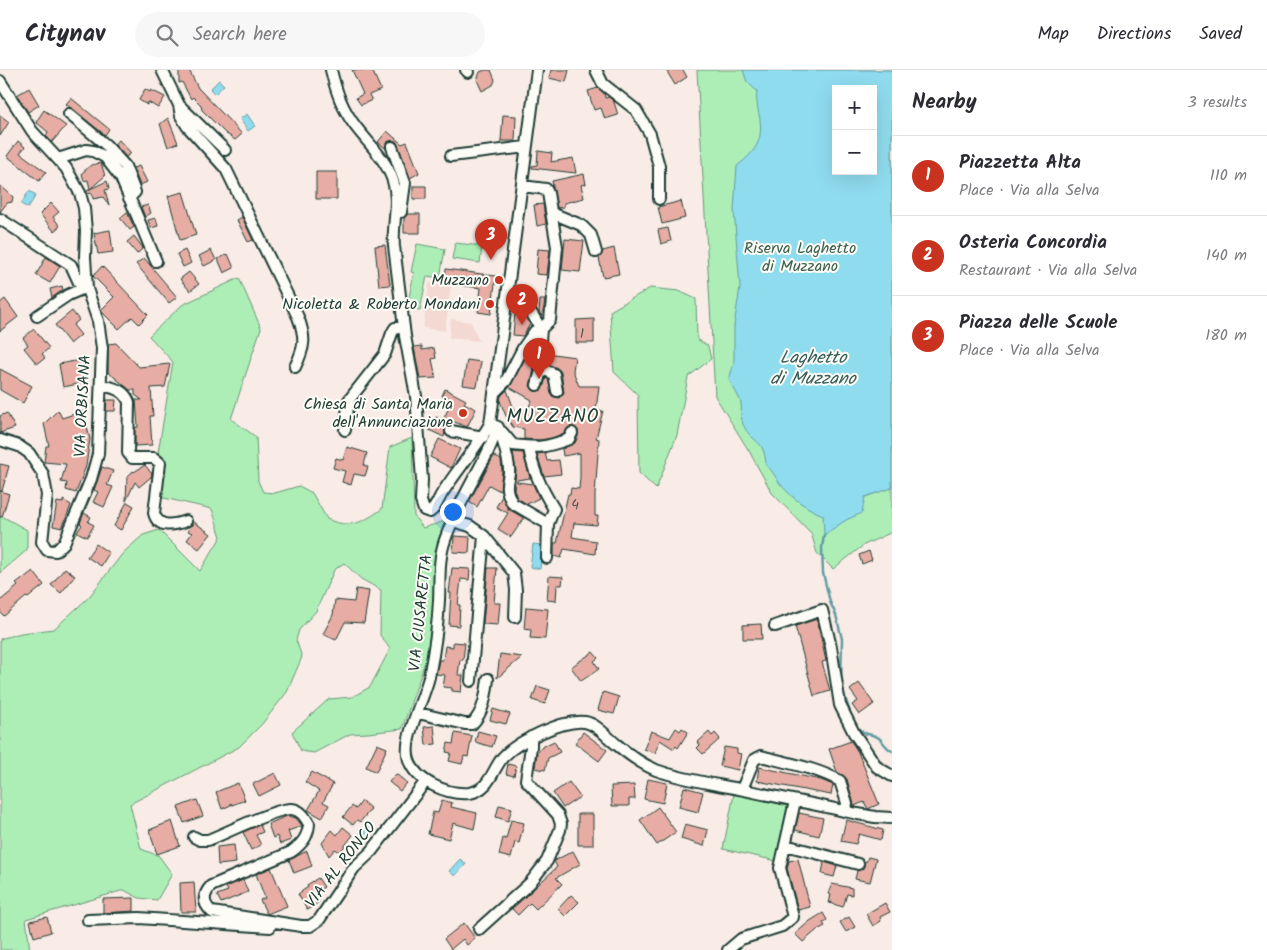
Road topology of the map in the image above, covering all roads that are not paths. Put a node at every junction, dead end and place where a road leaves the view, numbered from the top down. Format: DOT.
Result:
graph roads {
  1 [pos="162,70"];
  2 [pos="332,70"];
  3 [pos="537,70"];
  4 [pos="596,70"];
  5 [pos="0,81"];
  6 [pos="179,105"];
  7 [pos="68,114"];
  8 [pos="392,147"];
  9 [pos="526,147"];
  10 [pos="225,150"];
  11 [pos="451,156"];
  12 [pos="58,159"];
  13 [pos="522,186"];
  14 [pos="129,198"];
  15 [pos="659,199"];
  16 [pos="552,213"];
  17 [pos="0,219"];
  18 [pos="394,226"];
  19 [pos="596,252"];
  20 [pos="156,261"];
  21 [pos="85,289"];
  22 [pos="507,300"];
  23 [pos="37,316"];
  24 [pos="404,327"];
  25 [pos="541,329"];
  26 [pos="295,367"];
  27 [pos="540,371"];
  28 [pos="101,385"];
  29 [pos="537,385"];
  30 [pos="557,391"];
  31 [pos="494,397"];
  32 [pos="494,426"];
  33 [pos="345,430"];
  34 [pos="451,430"];
  35 [pos="572,433"];
  36 [pos="483,437"];
  37 [pos="0,440"];
  38 [pos="529,447"];
  39 [pos="186,521"];
  40 [pos="453,521"];
  41 [pos="548,524"];
  42 [pos="484,536"];
  43 [pos="547,558"];
  44 [pos="514,617"];
  45 [pos="775,626"];
  46 [pos="488,679"];
  47 [pos="471,681"];
  48 [pos="418,713"];
  49 [pos="530,738"];
  50 [pos="892,776"];
  51 [pos="426,781"];
  52 [pos="742,790"];
  53 [pos="795,800"];
  54 [pos="846,811"];
  55 [pos="892,818"];
  56 [pos="194,837"];
  57 [pos="785,846"];
  58 [pos="858,864"];
  59 [pos="88,920"];
  60 [pos="318,920"];
  61 [pos="479,929"];
  62 [pos="728,950"];
  1 -- 6 [label="street"];
  2 -- 18 [label="street"];
  3 -- 9 [label="street"];
  4 -- 15 [label="street"];
  5 -- 12 [label="street, VIA ORBISANA"];
  6 -- 10 [label="street"];
  6 -- 26 [label="street"];
  7 -- 14 [label="street"];
  8 -- 18 [label="street"];
  9 -- 11 [label="street"];
  9 -- 13 [label="street"];
  12 -- 14 [label="street"];
  12 -- 21 [label="street, VIA ORBISANA"];
  13 -- 16 [label="street"];
  13 -- 22 [label="street"];
  14 -- 20 [label="street"];
  16 -- 19 [label="street"];
  16 -- 25 [label="street"];
  17 -- 21 [label="street, VIA ORBISANA"];
  18 -- 24 [label="street"];
  21 -- 23 [label="street"];
  21 -- 28 [label="street, VIA ORBISANA"];
  22 -- 25 [label="street"];
  22 -- 31 [label="street"];
  24 -- 33 [label="street"];
  24 -- 36 [label="street"];
  25 -- 27 [label="street"];
  25 -- 31 [label="street"];
  27 -- 29 [label="street"];
  27 -- 30 [label="street"];
  28 -- 37 [label="street, VIA ORBISANA"];
  28 -- 39 [label="street"];
  31 -- 32 [label="street"];
  32 -- 36 [label="street"];
  32 -- 38 [label="street"];
  32 -- 40 [label="street, VIA CIUSARETTA"];
  32 -- 41 [label="street"];
  34 -- 36 [label="street"];
  35 -- 38 [label="street"];
  38 -- 41 [label="street"];
  40 -- 42 [label="street"];
  40 -- 48 [label="street, VIA CIUSARETTA"];
  41 -- 43 [label="street"];
  42 -- 44 [label="street"];
  42 -- 47 [label="street"];
  45 -- 50 [label="street"];
  46 -- 48 [label="street"];
  48 -- 51 [label="street, VIA CIUSARETTA"];
  49 -- 51 [label="street, VIA CIUSARETTA"];
  49 -- 52 [label="street, VIA CIUSARETTA"];
  49 -- 61 [label="street"];
  51 -- 60 [label="street, VIA AL RONCO"];
  52 -- 53 [label="street, VIA CIUSARETTA"];
  52 -- 54 [label="street"];
  53 -- 54 [label="street, VIA CIUSARETTA"];
  53 -- 57 [label="street"];
  54 -- 55 [label="street, VIA CIUSARETTA"];
  56 -- 60 [label="street, VIA AL RONCO"];
  57 -- 58 [label="street"];
  57 -- 62 [label="street"];
  59 -- 60 [label="street"];
}
